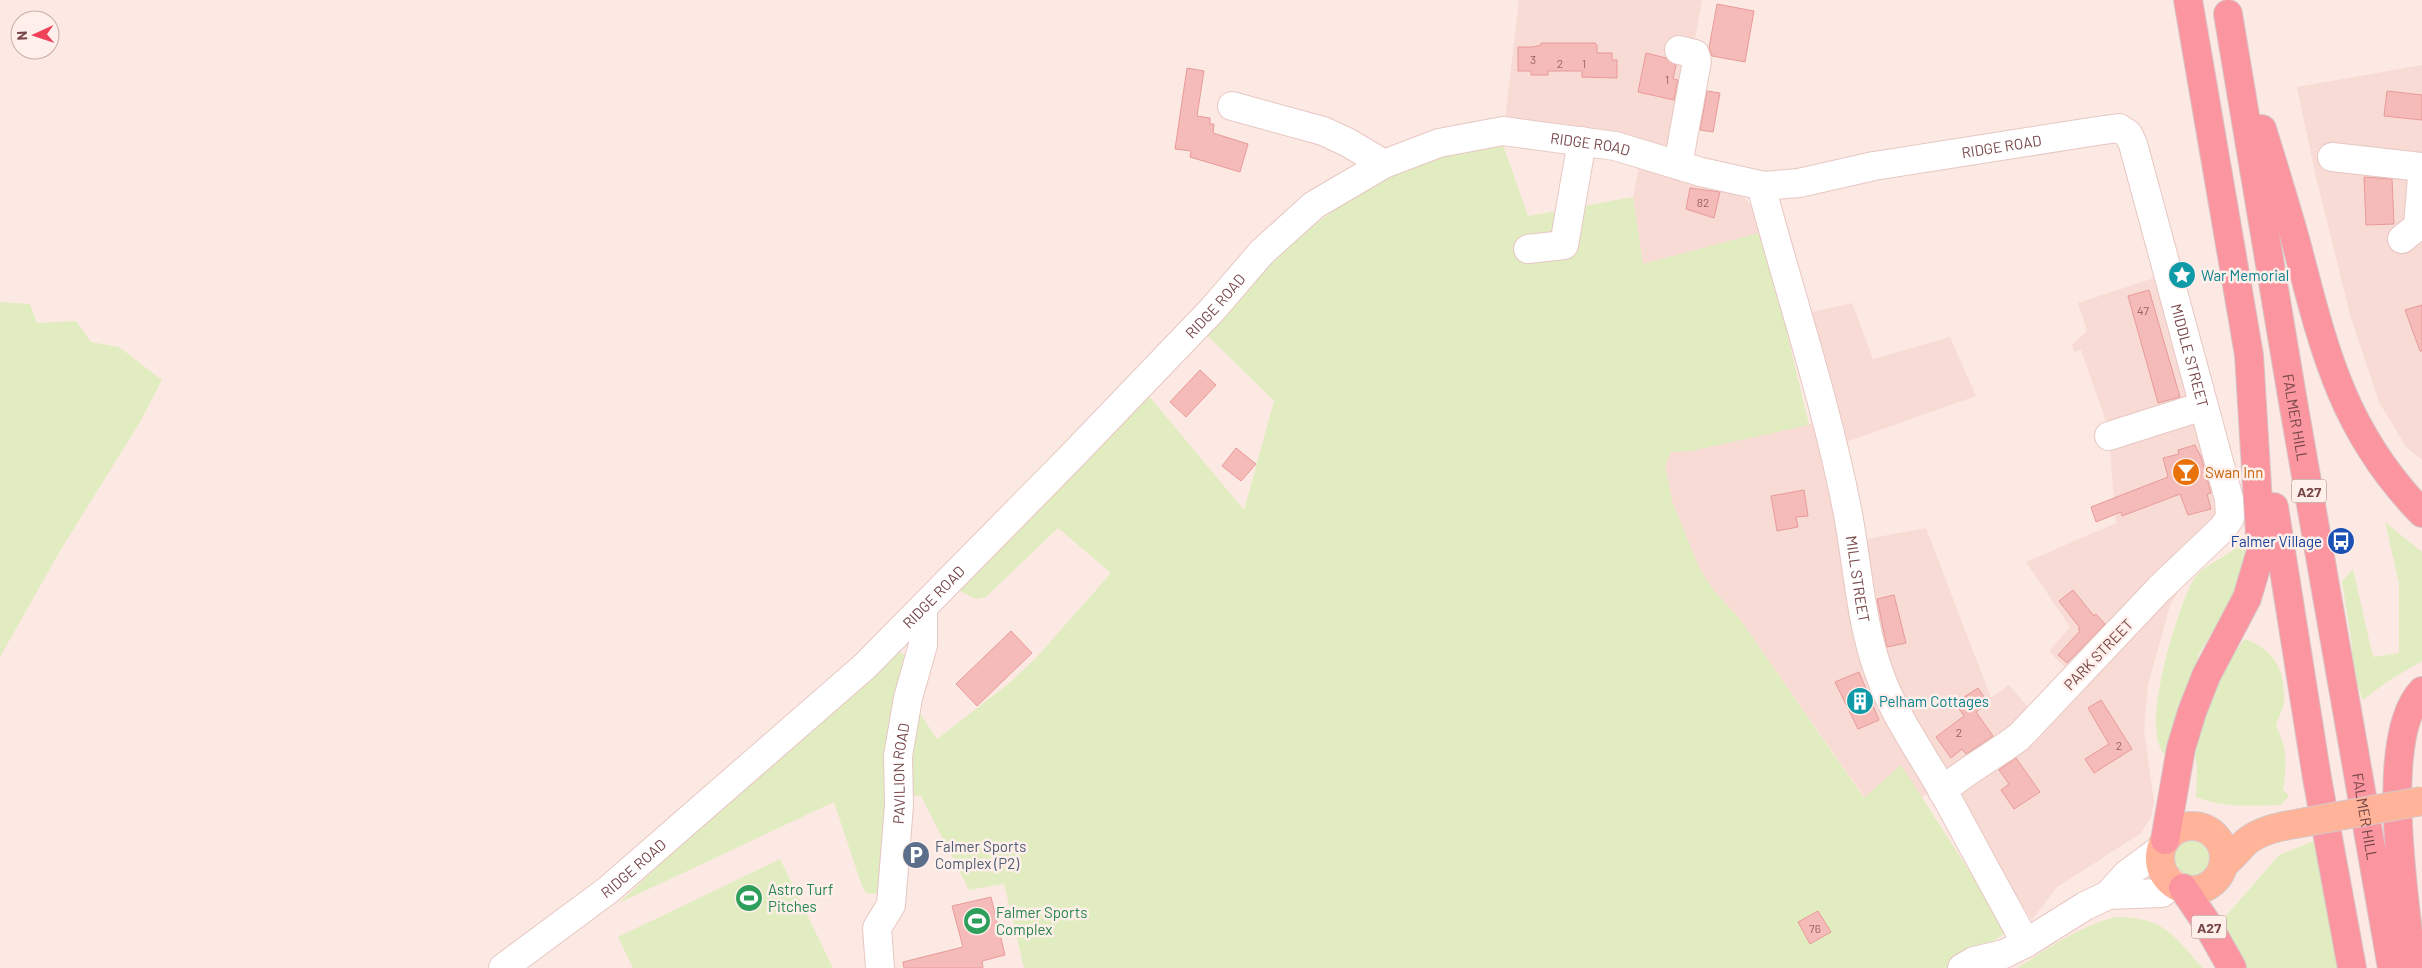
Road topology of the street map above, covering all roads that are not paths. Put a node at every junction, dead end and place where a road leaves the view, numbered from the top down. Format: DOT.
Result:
graph roads {
  1 [pos="2188,0"];
  2 [pos="2227,7"];
  3 [pos="1679,50"];
  4 [pos="1232,106"];
  5 [pos="2119,128"];
  6 [pos="1582,141"];
  7 [pos="2332,157"];
  8 [pos="1384,164"];
  9 [pos="1678,165"];
  10 [pos="2422,167"];
  11 [pos="2422,176"];
  12 [pos="1764,186"];
  13 [pos="2402,238"];
  14 [pos="1528,249"];
  15 [pos="2249,355"];
  16 [pos="2203,406"];
  17 [pos="2109,436"];
  18 [pos="2229,500"];
  19 [pos="2422,513"];
  20 [pos="924,608"];
  21 [pos="2422,690"];
  22 [pos="1942,791"];
  23 [pos="2422,801"];
  24 [pos="2208,830"];
  25 [pos="2262,832"];
  26 [pos="2163,844"];
  27 [pos="2223,865"];
  28 [pos="2178,886"];
  29 [pos="2108,894"];
  30 [pos="2008,955"];
  31 [pos="503,968"];
  32 [pos="880,968"];
  33 [pos="1962,968"];
  34 [pos="2232,968"];
  35 [pos="2352,968"];
  36 [pos="2392,968"];
  37 [pos="2412,968"];
  1 -- 15 [label="highway, A27"];
  2 -- 19 [label="highway, A27"];
  2 -- 36 [label="highway, FALMER HILL / A27"];
  3 -- 9 [label="street"];
  4 -- 8 [label="street"];
  5 -- 12 [label="street, RIDGE ROAD"];
  5 -- 16 [label="street, MIDDLE STREET"];
  6 -- 8 [label="street, RIDGE ROAD"];
  6 -- 9 [label="street, RIDGE ROAD"];
  6 -- 14 [label="street"];
  7 -- 10 [label="street"];
  8 -- 20 [label="street, RIDGE ROAD"];
  9 -- 12 [label="street, RIDGE ROAD"];
  11 -- 13 [label="street"];
  12 -- 22 [label="street, MILL STREET"];
  15 -- 26 [label="highway, A27"];
  15 -- 35 [label="highway, A27"];
  16 -- 17 [label="street"];
  16 -- 18 [label="street, MIDDLE STREET"];
  18 -- 22 [label="street, PARK STREET"];
  20 -- 31 [label="street, RIDGE ROAD"];
  20 -- 32 [label="street, PAVILION ROAD"];
  21 -- 37 [label="highway"];
  22 -- 30 [label="street, MILL STREET"];
  23 -- 25 [label="main road, bridge"];
  24 -- 25 [label="main road"];
  24 -- 26 [label="main road"];
  24 -- 27 [label="main road"];
  25 -- 27 [label="main road"];
  26 -- 28 [label="main road"];
  26 -- 29 [label="street"];
  27 -- 28 [label="main road"];
  28 -- 29 [label="street"];
  28 -- 34 [label="highway, A27"];
  29 -- 30 [label="street"];
  30 -- 33 [label="street"];
}
